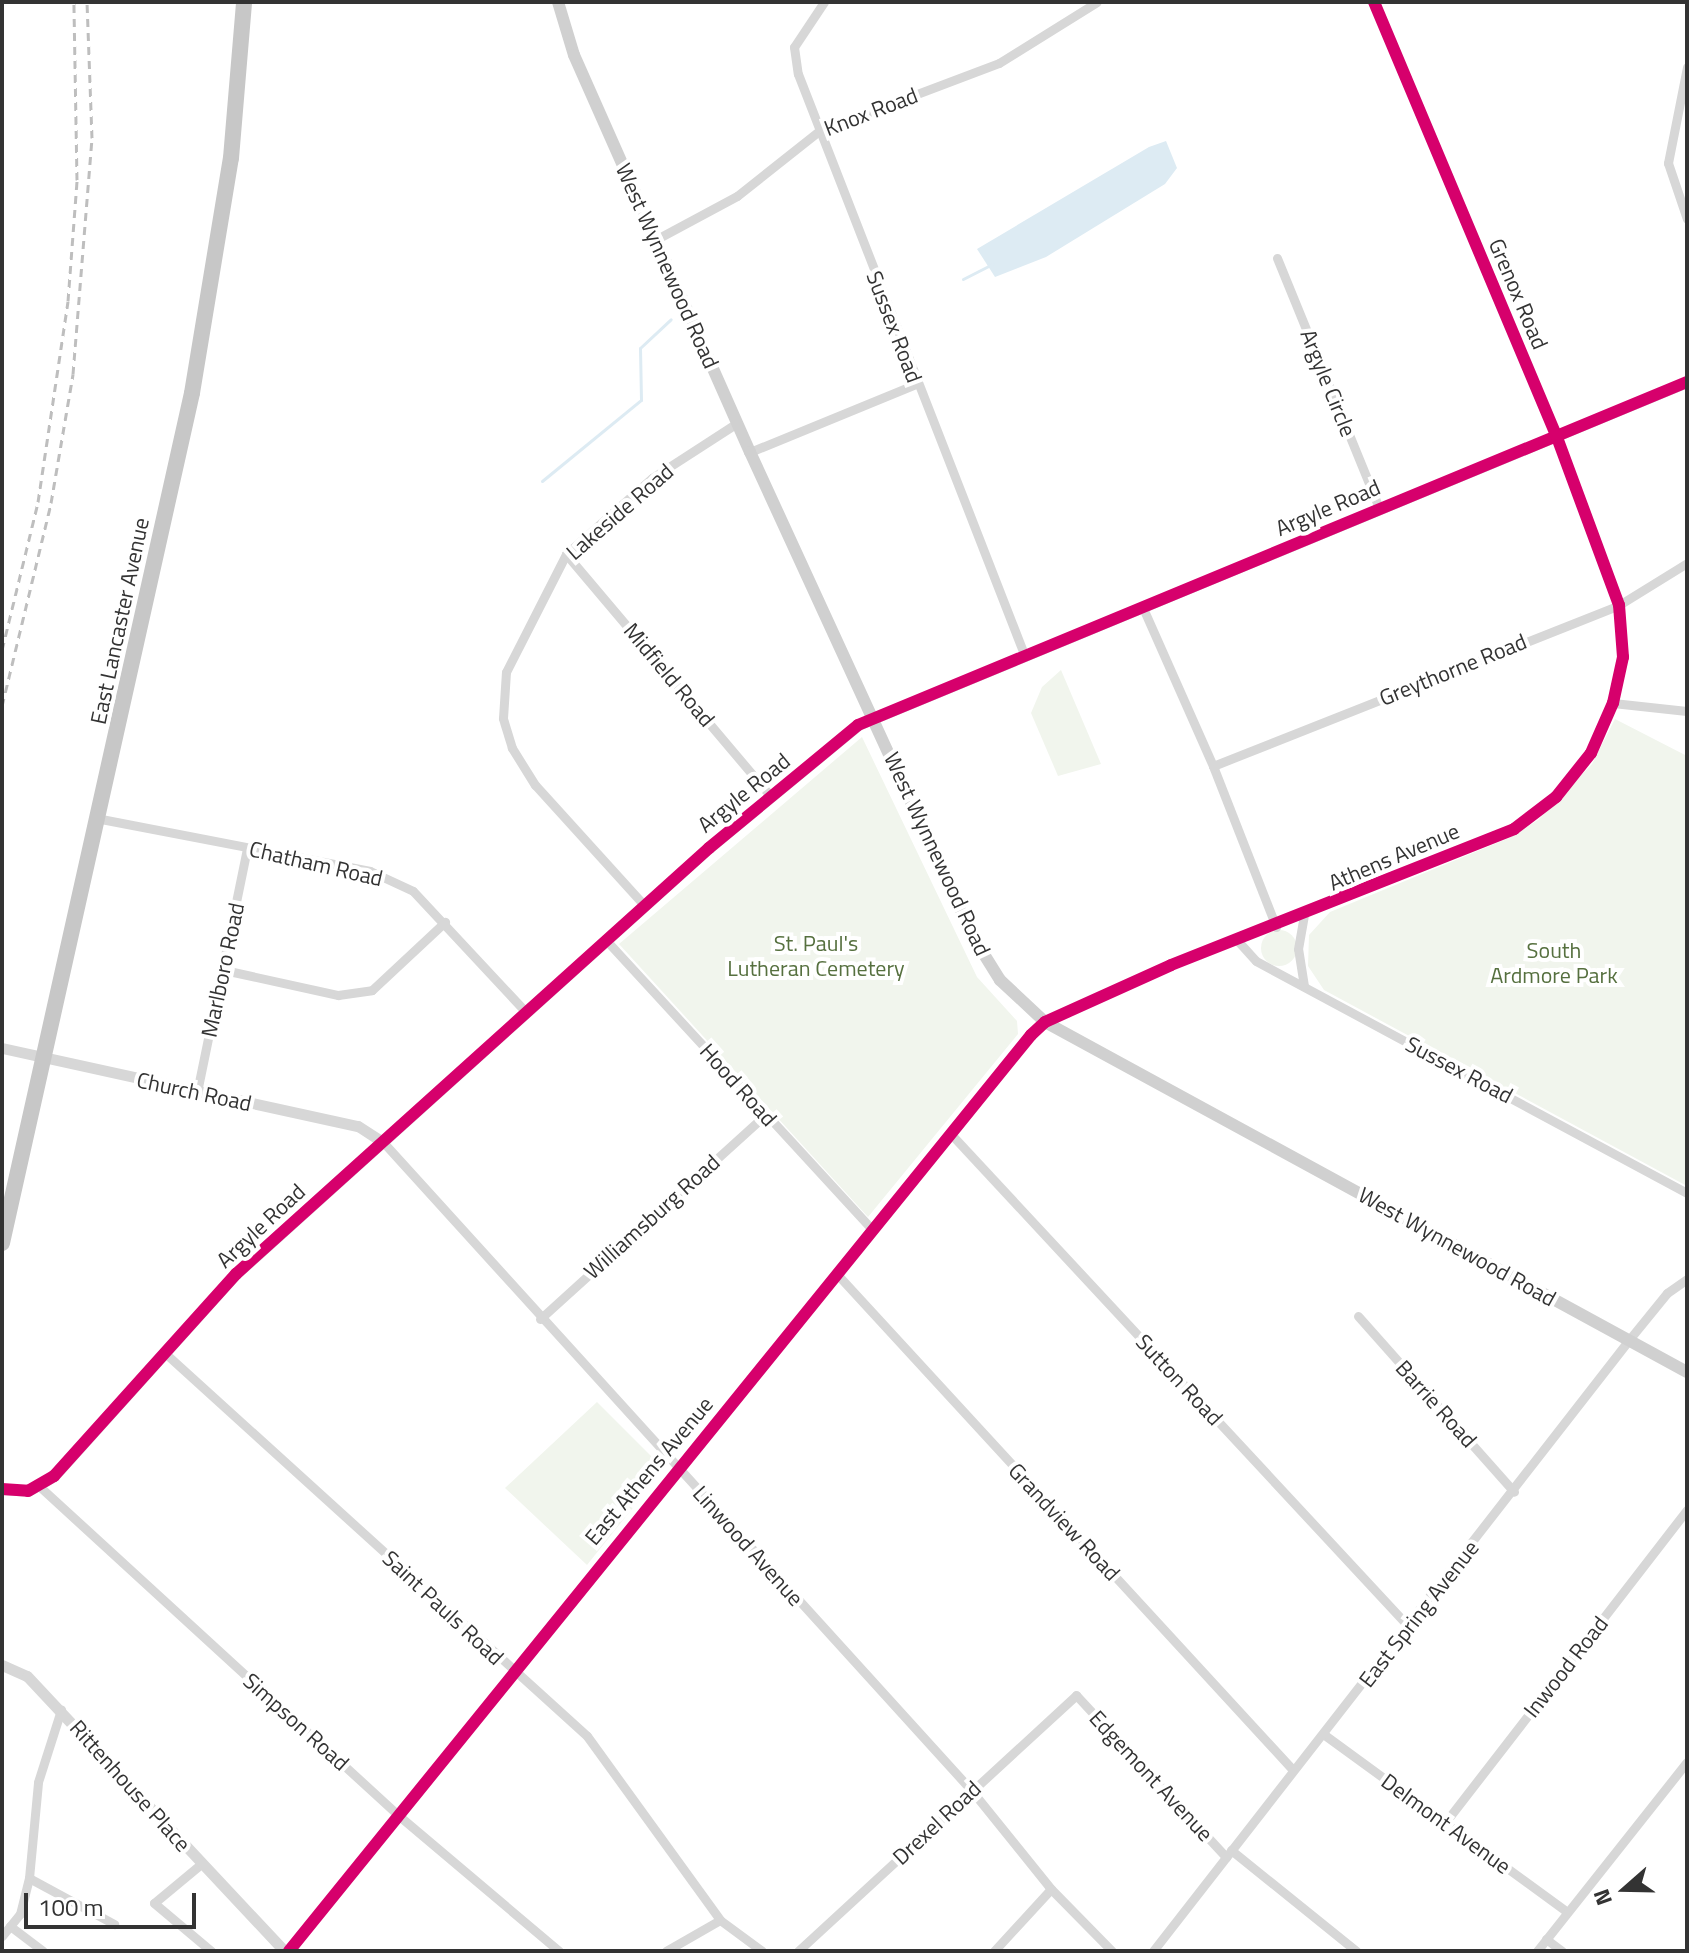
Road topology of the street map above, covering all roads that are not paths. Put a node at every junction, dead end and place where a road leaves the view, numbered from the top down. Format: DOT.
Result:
graph roads {
  1 [pos="244,2"];
  2 [pos="558,2"];
  3 [pos="824,2"];
  4 [pos="1097,2"];
  5 [pos="1374,2"];
  6 [pos="1687,67"];
  7 [pos="819,131"];
  8 [pos="1687,219"];
  9 [pos="655,240"];
  10 [pos="1277,258"];
  11 [pos="1687,382"];
  12 [pos="916,384"];
  13 [pos="737,423"];
  14 [pos="1556,435"];
  15 [pos="750,452"];
  16 [pos="1379,508"];
  17 [pos="566,554"];
  18 [pos="1687,563"];
  19 [pos="1619,605"];
  20 [pos="1143,608"];
  21 [pos="1024,654"];
  22 [pos="1613,703"];
  23 [pos="1687,711"];
  24 [pos="873,718"];
  25 [pos="1213,766"];
  26 [pos="771,797"];
  27 [pos="101,819"];
  28 [pos="247,848"];
  29 [pos="644,905"];
  30 [pos="1304,916"];
  31 [pos="445,922"];
  32 [pos="1276,927"];
  33 [pos="605,939"];
  34 [pos="1237,940"];
  35 [pos="224,970"];
  36 [pos="1304,986"];
  37 [pos="526,1012"];
  38 [pos="1045,1022"];
  39 [pos="2,1048"];
  40 [pos="43,1060"];
  41 [pos="197,1092"];
  42 [pos="765,1115"];
  43 [pos="950,1133"];
  44 [pos="383,1142"];
  45 [pos="1687,1193"];
  46 [pos="872,1229"];
  47 [pos="2,1243"];
  48 [pos="836,1273"];
  49 [pos="1687,1279"];
  50 [pos="1358,1316"];
  51 [pos="540,1319"];
  52 [pos="1628,1341"];
  53 [pos="166,1354"];
  54 [pos="1687,1372"];
  55 [pos="678,1469"];
  56 [pos="39,1486"];
  57 [pos="2,1489"];
  58 [pos="1514,1492"];
  59 [pos="1687,1510"];
  60 [pos="1409,1627"];
  61 [pos="2,1665"];
  62 [pos="513,1672"];
  63 [pos="1076,1695"];
  64 [pos="61,1710"];
  65 [pos="1326,1736"];
  66 [pos="1687,1762"];
  67 [pos="1293,1770"];
  68 [pos="972,1791"];
  69 [pos="398,1815"];
  70 [pos="1444,1824"];
  71 [pos="1228,1854"];
  72 [pos="201,1864"];
  73 [pos="29,1878"];
  74 [pos="1051,1889"];
  75 [pos="1567,1912"];
  76 [pos="720,1920"];
  77 [pos="114,1924"];
  78 [pos="10,1926"];
  79 [pos="2,1936"];
  80 [pos="1546,1939"];
  81 [pos="43,1951"];
  82 [pos="211,1951"];
  83 [pos="286,1951"];
  84 [pos="559,1951"];
  85 [pos="666,1951"];
  86 [pos="762,1951"];
  87 [pos="798,1951"];
  88 [pos="994,1951"];
  89 [pos="1112,1951"];
  90 [pos="1153,1951"];
  91 [pos="1356,1951"];
  92 [pos="1537,1951"];
  93 [pos="1562,1951"];
  1 -- 27 [label="highway, East Lancaster Avenue"];
  2 -- 9 [label="main road, West Wynnewood Road"];
  3 -- 7 [label="street, Sussex Road"];
  4 -- 7 [label="street, Knox Road"];
  5 -- 14 [label="street, Grenox Road"];
  6 -- 8 [label="street"];
  7 -- 9 [label="street, Knox Road"];
  7 -- 12 [label="street, Sussex Road"];
  9 -- 13 [label="main road, West Wynnewood Road"];
  10 -- 16 [label="street, Argyle Circle"];
  11 -- 14 [label="street, Argyle Road"];
  12 -- 15 [label="street"];
  12 -- 21 [label="street, Sussex Road"];
  13 -- 15 [label="main road, West Wynnewood Road"];
  13 -- 17 [label="street, Lakeside Road"];
  14 -- 16 [label="street, Argyle Road"];
  14 -- 19 [label="street, Grenox Road"];
  15 -- 24 [label="main road, West Wynnewood Road"];
  16 -- 20 [label="street, Argyle Road"];
  17 -- 26 [label="street, Midfield Road"];
  17 -- 29 [label="street, Lakeside Road"];
  18 -- 19 [label="street, Greythorne Road"];
  19 -- 22 [label="street, Athens Avenue"];
  19 -- 25 [label="street, Greythorne Road"];
  20 -- 21 [label="street, Argyle Road"];
  20 -- 25 [label="street"];
  21 -- 24 [label="street, Argyle Road"];
  22 -- 23 [label="street"];
  22 -- 30 [label="street, Athens Avenue"];
  24 -- 26 [label="street, Argyle Road"];
  24 -- 38 [label="main road, West Wynnewood Road"];
  25 -- 32 [label="street"];
  26 -- 29 [label="street, Argyle Road"];
  27 -- 28 [label="street, Chatham Road"];
  27 -- 40 [label="highway, East Lancaster Avenue"];
  28 -- 31 [label="street, Chatham Road"];
  28 -- 35 [label="street, Marlboro Road"];
  29 -- 33 [label="street, Argyle Road"];
  30 -- 32 [label="street, Athens Avenue"];
  30 -- 36 [label="street"];
  31 -- 35 [label="street"];
  31 -- 37 [label="street, Chatham Road"];
  32 -- 34 [label="street, Athens Avenue"];
  33 -- 37 [label="street, Argyle Road"];
  33 -- 42 [label="street, Hood Road"];
  34 -- 36 [label="street, Sussex Road"];
  34 -- 38 [label="street, Athens Avenue"];
  35 -- 41 [label="street, Marlboro Road"];
  36 -- 45 [label="street, Sussex Road"];
  37 -- 44 [label="street, Argyle Road"];
  38 -- 43 [label="street, East Athens Avenue"];
  38 -- 52 [label="main road, West Wynnewood Road"];
  39 -- 40 [label="street, Church Road"];
  40 -- 41 [label="street, Church Road"];
  40 -- 47 [label="highway, East Lancaster Avenue"];
  41 -- 44 [label="street, Church Road"];
  42 -- 46 [label="street, Hood Road"];
  42 -- 51 [label="street, Williamsburg Road"];
  43 -- 46 [label="street, East Athens Avenue"];
  43 -- 60 [label="street, Sutton Road"];
  44 -- 51 [label="street, Linwood Avenue"];
  44 -- 53 [label="street, Argyle Road"];
  46 -- 48 [label="street, East Athens Avenue"];
  48 -- 55 [label="street, East Athens Avenue"];
  48 -- 67 [label="street, Grandview Road"];
  49 -- 52 [label="street, East Spring Avenue"];
  50 -- 58 [label="street, Barrie Road"];
  51 -- 55 [label="street, Linwood Avenue"];
  52 -- 54 [label="main road, West Wynnewood Road"];
  52 -- 58 [label="street, East Spring Avenue"];
  53 -- 56 [label="street, Argyle Road"];
  53 -- 62 [label="street, Saint Pauls Road"];
  55 -- 62 [label="street, East Athens Avenue"];
  55 -- 68 [label="street, Linwood Avenue"];
  56 -- 57 [label="street"];
  56 -- 69 [label="street, Simpson Road"];
  58 -- 60 [label="street, East Spring Avenue"];
  59 -- 70 [label="street, Inwood Road"];
  60 -- 65 [label="street, East Spring Avenue"];
  61 -- 64 [label="street, Rittenhouse Place"];
  62 -- 69 [label="street, East Athens Avenue"];
  62 -- 76 [label="street, Saint Pauls Road"];
  63 -- 68 [label="street, Drexel Road"];
  63 -- 71 [label="street, Edgemont Avenue"];
  64 -- 72 [label="street, Rittenhouse Place"];
  64 -- 73 [label="street"];
  65 -- 67 [label="street, East Spring Avenue"];
  65 -- 70 [label="street, Delmont Avenue"];
  66 -- 75 [label="street"];
  67 -- 71 [label="street, East Spring Avenue"];
  68 -- 74 [label="street, Linwood Avenue"];
  68 -- 87 [label="street, Drexel Road"];
  69 -- 83 [label="street, East Athens Avenue"];
  69 -- 84 [label="street, Simpson Road"];
  70 -- 75 [label="street, Delmont Avenue"];
  71 -- 90 [label="street, East Spring Avenue"];
  71 -- 91 [label="street, Edgemont Avenue"];
  72 -- 82 [label="street"];
  72 -- 83 [label="street, Rittenhouse Place"];
  73 -- 77 [label="street"];
  73 -- 78 [label="street"];
  74 -- 88 [label="street"];
  74 -- 89 [label="street, Linwood Avenue"];
  75 -- 80 [label="street"];
  76 -- 85 [label="street"];
  76 -- 86 [label="street, Saint Pauls Road"];
  78 -- 79 [label="street"];
  78 -- 81 [label="street"];
  80 -- 92 [label="street"];
  80 -- 93 [label="street"];
}
